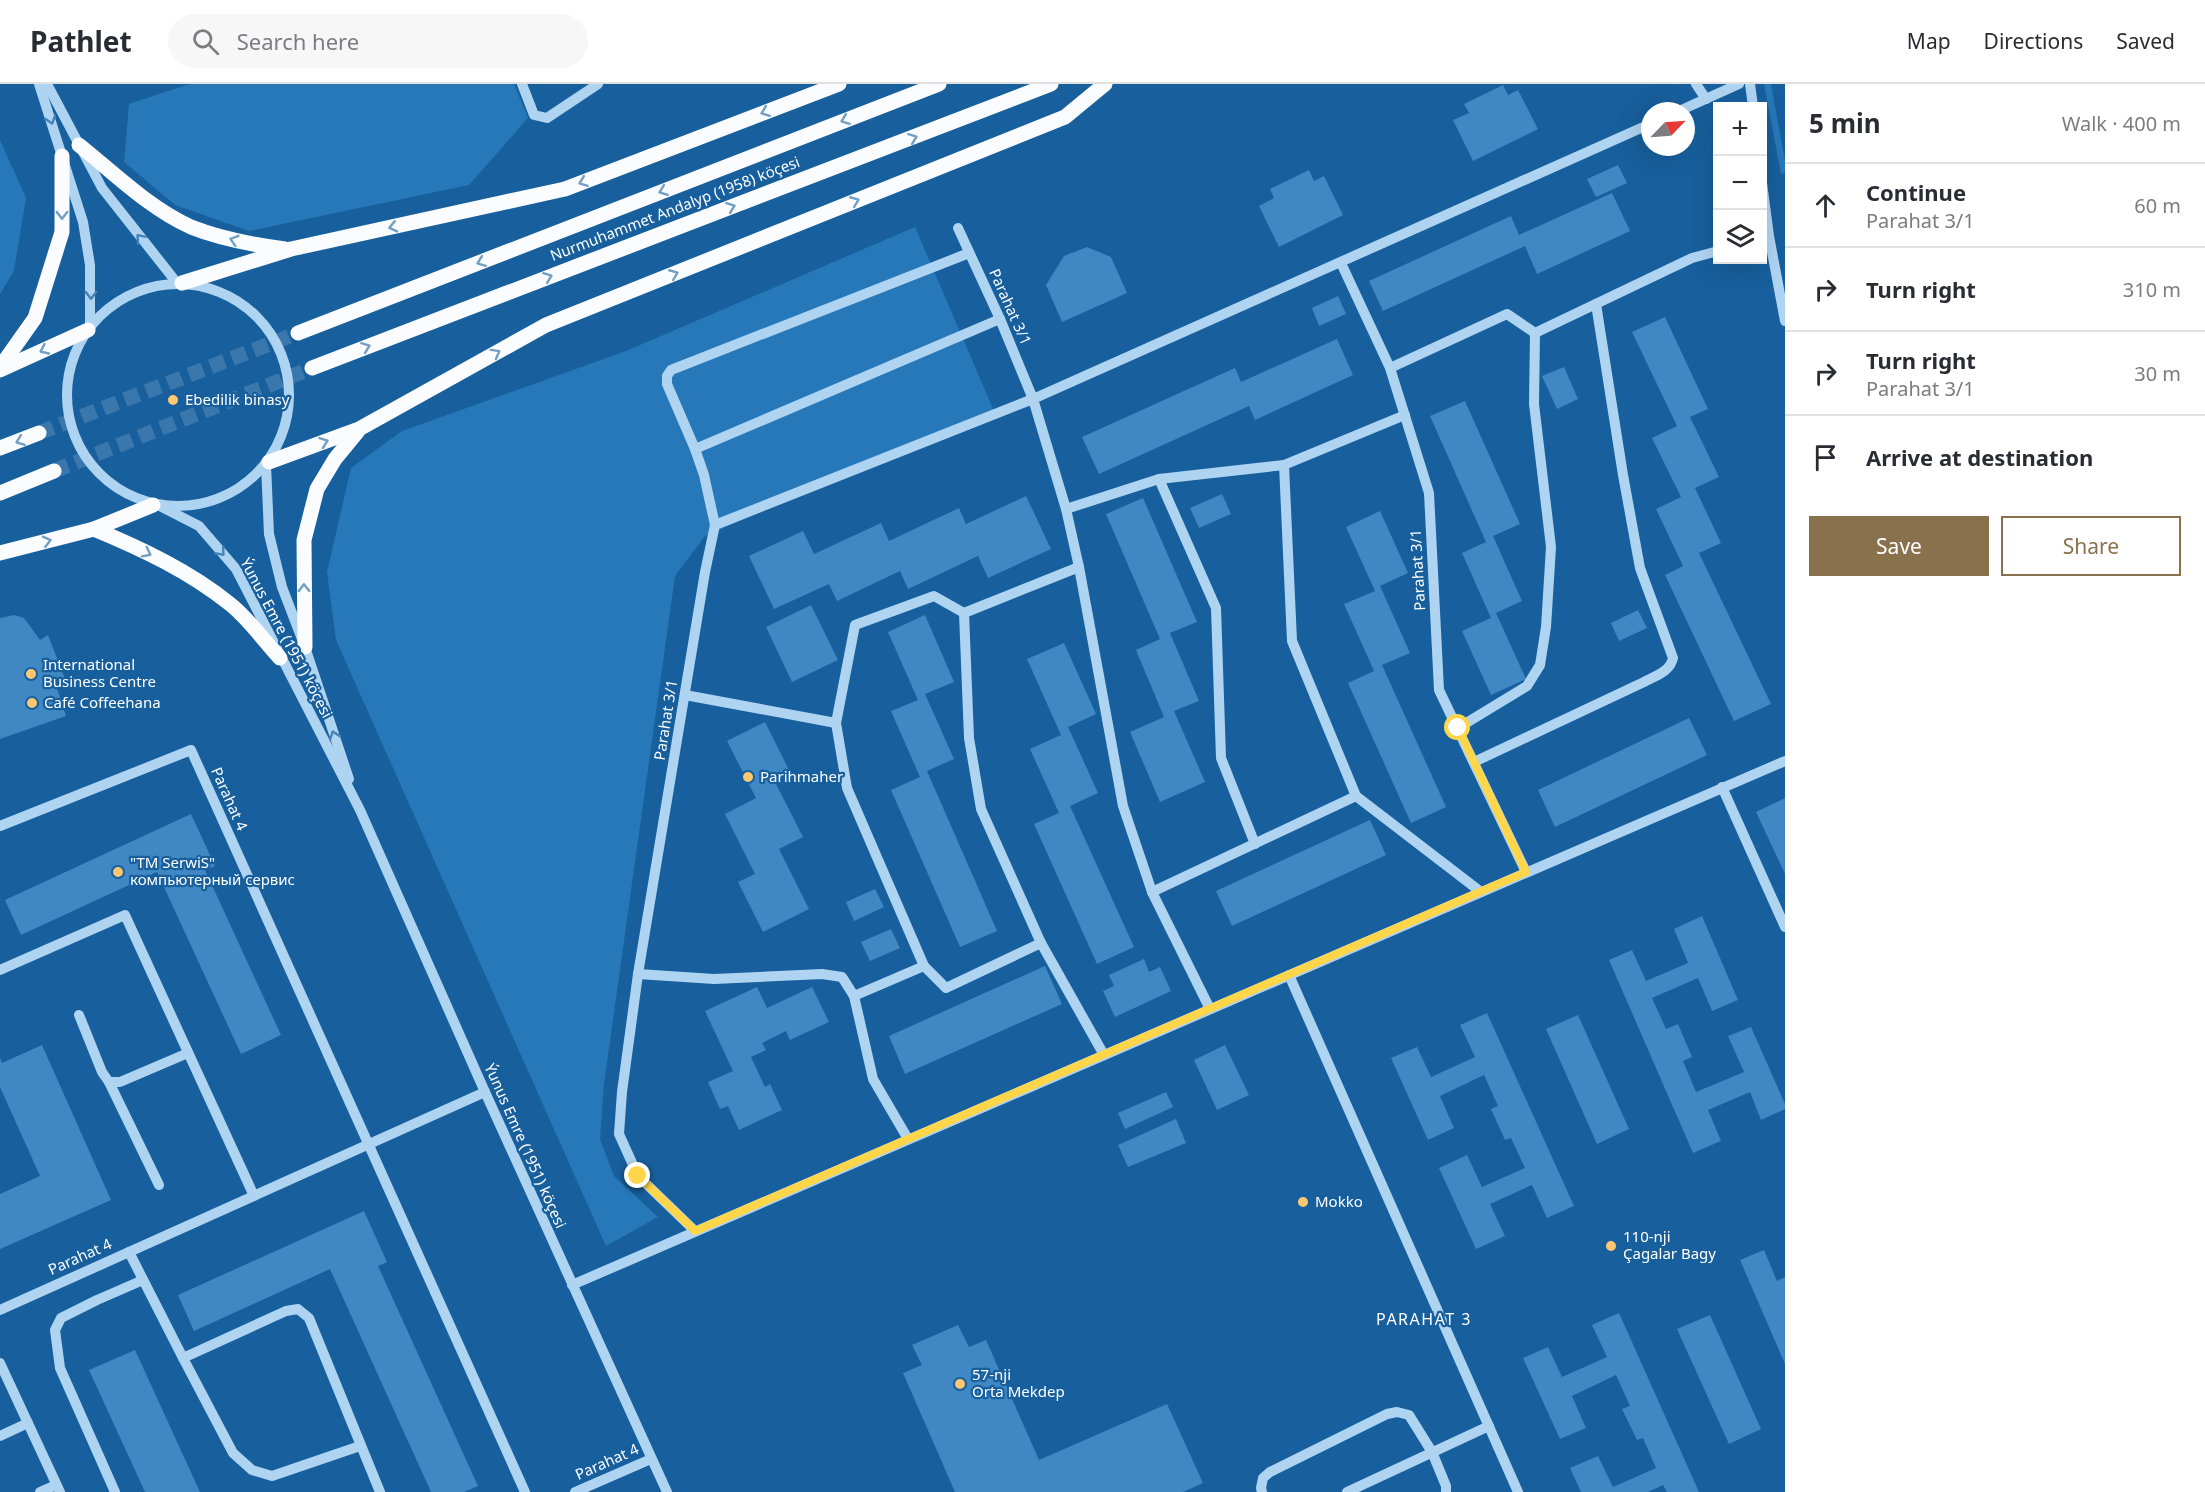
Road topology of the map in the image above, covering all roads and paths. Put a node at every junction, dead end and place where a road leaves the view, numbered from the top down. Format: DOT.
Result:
graph roads {
  1 [pos="39,84"];
  2 [pos="47,84"];
  3 [pos="522,84"];
  4 [pos="598,84"];
  5 [pos="839,84"];
  6 [pos="939,84"];
  7 [pos="1051,84"];
  8 [pos="1105,84"];
  9 [pos="1696,84"];
  10 [pos="1739,84"];
  11 [pos="1750,84"];
  12 [pos="1706,99"];
  13 [pos="1752,102"];
  14 [pos="1695,104"];
  15 [pos="1641,128"];
  16 [pos="80,145"];
  17 [pos="62,156"];
  18 [pos="958,228"];
  19 [pos="1767,241"];
  20 [pos="291,249"];
  21 [pos="1713,252"];
  22 [pos="969,253"];
  23 [pos="1341,263"];
  24 [pos="179,283"];
  25 [pos="1596,304"];
  26 [pos="1000,319"];
  27 [pos="1785,321"];
  28 [pos="89,328"];
  29 [pos="298,333"];
  30 [pos="1535,333"];
  31 [pos="0,363"];
  32 [pos="312,368"];
  33 [pos="1390,368"];
  34 [pos="0,370"];
  35 [pos="1034,399"];
  36 [pos="1405,415"];
  37 [pos="359,429"];
  38 [pos="39,433"];
  39 [pos="0,448"];
  40 [pos="695,449"];
  41 [pos="267,463"];
  42 [pos="1284,465"];
  43 [pos="54,471"];
  44 [pos="1159,479"];
  45 [pos="0,493"];
  46 [pos="156,505"];
  47 [pos="1066,509"];
  48 [pos="715,525"];
  49 [pos="94,529"];
  50 [pos="0,554"];
  51 [pos="1079,567"];
  52 [pos="964,613"];
  53 [pos="305,647"];
  54 [pos="280,658"];
  55 [pos="686,695"];
  56 [pos="836,723"];
  57 [pos="1458,728"];
  58 [pos="1785,760"];
  59 [pos="1474,762"];
  60 [pos="1722,788"];
  61 [pos="1356,796"];
  62 [pos="360,810"];
  63 [pos="0,826"];
  64 [pos="1255,844"];
  65 [pos="1526,872"];
  66 [pos="1152,892"];
  67 [pos="1481,892"];
  68 [pos="1785,927"];
  69 [pos="1041,943"];
  70 [pos="924,966"];
  71 [pos="0,970"];
  72 [pos="638,974"];
  73 [pos="1289,975"];
  74 [pos="854,996"];
  75 [pos="1210,1009"];
  76 [pos="79,1016"];
  77 [pos="188,1053"];
  78 [pos="1104,1055"];
  79 [pos="109,1083"];
  80 [pos="485,1092"];
  81 [pos="908,1139"];
  82 [pos="370,1144"];
  83 [pos="159,1185"];
  84 [pos="254,1196"];
  85 [pos="695,1231"];
  86 [pos="129,1252"];
  87 [pos="143,1280"];
  88 [pos="572,1285"];
  89 [pos="0,1310"];
  90 [pos="183,1358"];
  91 [pos="0,1363"];
  92 [pos="28,1423"];
  93 [pos="1489,1426"];
  94 [pos="0,1436"];
  95 [pos="360,1446"];
  96 [pos="1432,1452"];
  97 [pos="651,1459"];
  98 [pos="58,1488"];
  99 [pos="40,1492"];
  100 [pos="116,1492"];
  101 [pos="380,1492"];
  102 [pos="525,1492"];
  103 [pos="575,1492"];
  104 [pos="667,1492"];
  105 [pos="1262,1492"];
  106 [pos="1347,1492"];
  107 [pos="1446,1492"];
  108 [pos="1518,1492"];
  1 -- 17 [label="street, one-way"];
  2 -- 16 [label="street"];
  3 -- 4 [label="street"];
  5 -- 20 [label="main road, one-way"];
  6 -- 29 [label="main road, Nurmuhammet Andalyp (1958) köçesi, one-way"];
  32 -- 7 [label="main road, Nurmuhammet Andalyp (1958) köçesi, one-way"];
  37 -- 8 [label="main road, one-way"];
  9 -- 12 [label="street"];
  10 -- 12 [label="street"];
  11 -- 13 [label="street"];
  12 -- 14 [label="street"];
  15 -- 23 [label="street"];
  20 -- 16 [label="main road, one-way"];
  24 -- 16 [label="street, one-way"];
  17 -- 28 [label="street, one-way"];
  17 -- 31 [label="main road, one-way"];
  18 -- 22 [label="street, Parahat 3/1"];
  19 -- 27 [label="street"];
  20 -- 24 [label="main road"];
  21 -- 25 [label="street"];
  22 -- 26 [label="street, Parahat 3/1"];
  22 -- 40 [label="street"];
  23 -- 33 [label="street, Parahat 3/1"];
  23 -- 35 [label="street"];
  24 -- 28 [label="street"];
  24 -- 41 [label="street"];
  25 -- 30 [label="street"];
  25 -- 59 [label="street"];
  26 -- 35 [label="street, Parahat 3/1"];
  26 -- 40 [label="street"];
  28 -- 34 [label="main road, one-way"];
  28 -- 46 [label="street, Ýunus Emre (1951) köçesi"];
  30 -- 33 [label="street"];
  30 -- 57 [label="street"];
  33 -- 36 [label="street, Parahat 3/1"];
  35 -- 47 [label="street, Parahat 3/1"];
  35 -- 48 [label="street"];
  36 -- 42 [label="street"];
  36 -- 57 [label="street, Parahat 3/1"];
  41 -- 37 [label="main road, one-way"];
  53 -- 37 [label="main road, one-way"];
  38 -- 39 [label="main road, one-way"];
  40 -- 48 [label="street"];
  41 -- 46 [label="street"];
  41 -- 53 [label="street, Ýunus Emre (1951) köçesi"];
  42 -- 44 [label="street"];
  42 -- 61 [label="street"];
  43 -- 45 [label="main road"];
  44 -- 47 [label="street"];
  44 -- 64 [label="street"];
  46 -- 49 [label="main road"];
  46 -- 54 [label="street, Ýunus Emre (1951) köçesi, one-way"];
  47 -- 51 [label="street, Parahat 3/1"];
  48 -- 55 [label="street, Parahat 3/1"];
  50 -- 49 [label="main road, one-way"];
  49 -- 54 [label="main road, one-way"];
  51 -- 52 [label="street"];
  51 -- 66 [label="street, Parahat 3/1"];
  52 -- 56 [label="street"];
  52 -- 69 [label="street"];
  62 -- 53 [label="street, Ýunus Emre (1951) köçesi, one-way"];
  54 -- 62 [label="street, Ýunus Emre (1951) köçesi"];
  55 -- 56 [label="street"];
  55 -- 72 [label="street, Parahat 3/1"];
  56 -- 70 [label="street"];
  57 -- 59 [label="street, Parahat 3/1"];
  58 -- 60 [label="street"];
  59 -- 65 [label="street, Parahat 3/1"];
  60 -- 65 [label="street"];
  60 -- 68 [label="street"];
  61 -- 64 [label="street"];
  61 -- 67 [label="street"];
  62 -- 80 [label="street, Ýunus Emre (1951) köçesi"];
  63 -- 82 [label="street, Parahat 4"];
  64 -- 66 [label="street"];
  65 -- 67 [label="street"];
  66 -- 75 [label="street, Parahat 3/1"];
  67 -- 73 [label="street"];
  69 -- 70 [label="street"];
  69 -- 78 [label="street"];
  70 -- 74 [label="street"];
  71 -- 77 [label="street"];
  72 -- 74 [label="street"];
  72 -- 85 [label="street, Parahat 3/1"];
  73 -- 75 [label="street"];
  73 -- 93 [label="street"];
  74 -- 81 [label="street"];
  75 -- 78 [label="street"];
  76 -- 79 [label="street"];
  77 -- 79 [label="street"];
  77 -- 84 [label="street"];
  78 -- 81 [label="street"];
  79 -- 83 [label="street"];
  80 -- 82 [label="street, Parahat 4"];
  80 -- 88 [label="street, Ýunus Emre (1951) köçesi"];
  81 -- 85 [label="street"];
  82 -- 84 [label="street, Parahat 4"];
  82 -- 102 [label="street"];
  84 -- 86 [label="street, Parahat 4"];
  85 -- 88 [label="street"];
  86 -- 87 [label="street"];
  86 -- 89 [label="street, Parahat 4"];
  87 -- 90 [label="street"];
  87 -- 100 [label="street"];
  88 -- 97 [label="street, Ýunus Emre (1951) köçesi"];
  90 -- 95 [label="street"];
  90 -- 95 [label="street"];
  91 -- 92 [label="street"];
  92 -- 94 [label="street"];
  92 -- 98 [label="street"];
  93 -- 96 [label="street"];
  93 -- 108 [label="street"];
  95 -- 101 [label="street"];
  96 -- 105 [label="street"];
  96 -- 106 [label="street"];
  96 -- 107 [label="street"];
  97 -- 103 [label="street, Parahat 4"];
  97 -- 104 [label="street, Ýunus Emre (1951) köçesi"];
  98 -- 99 [label="street"];
}
